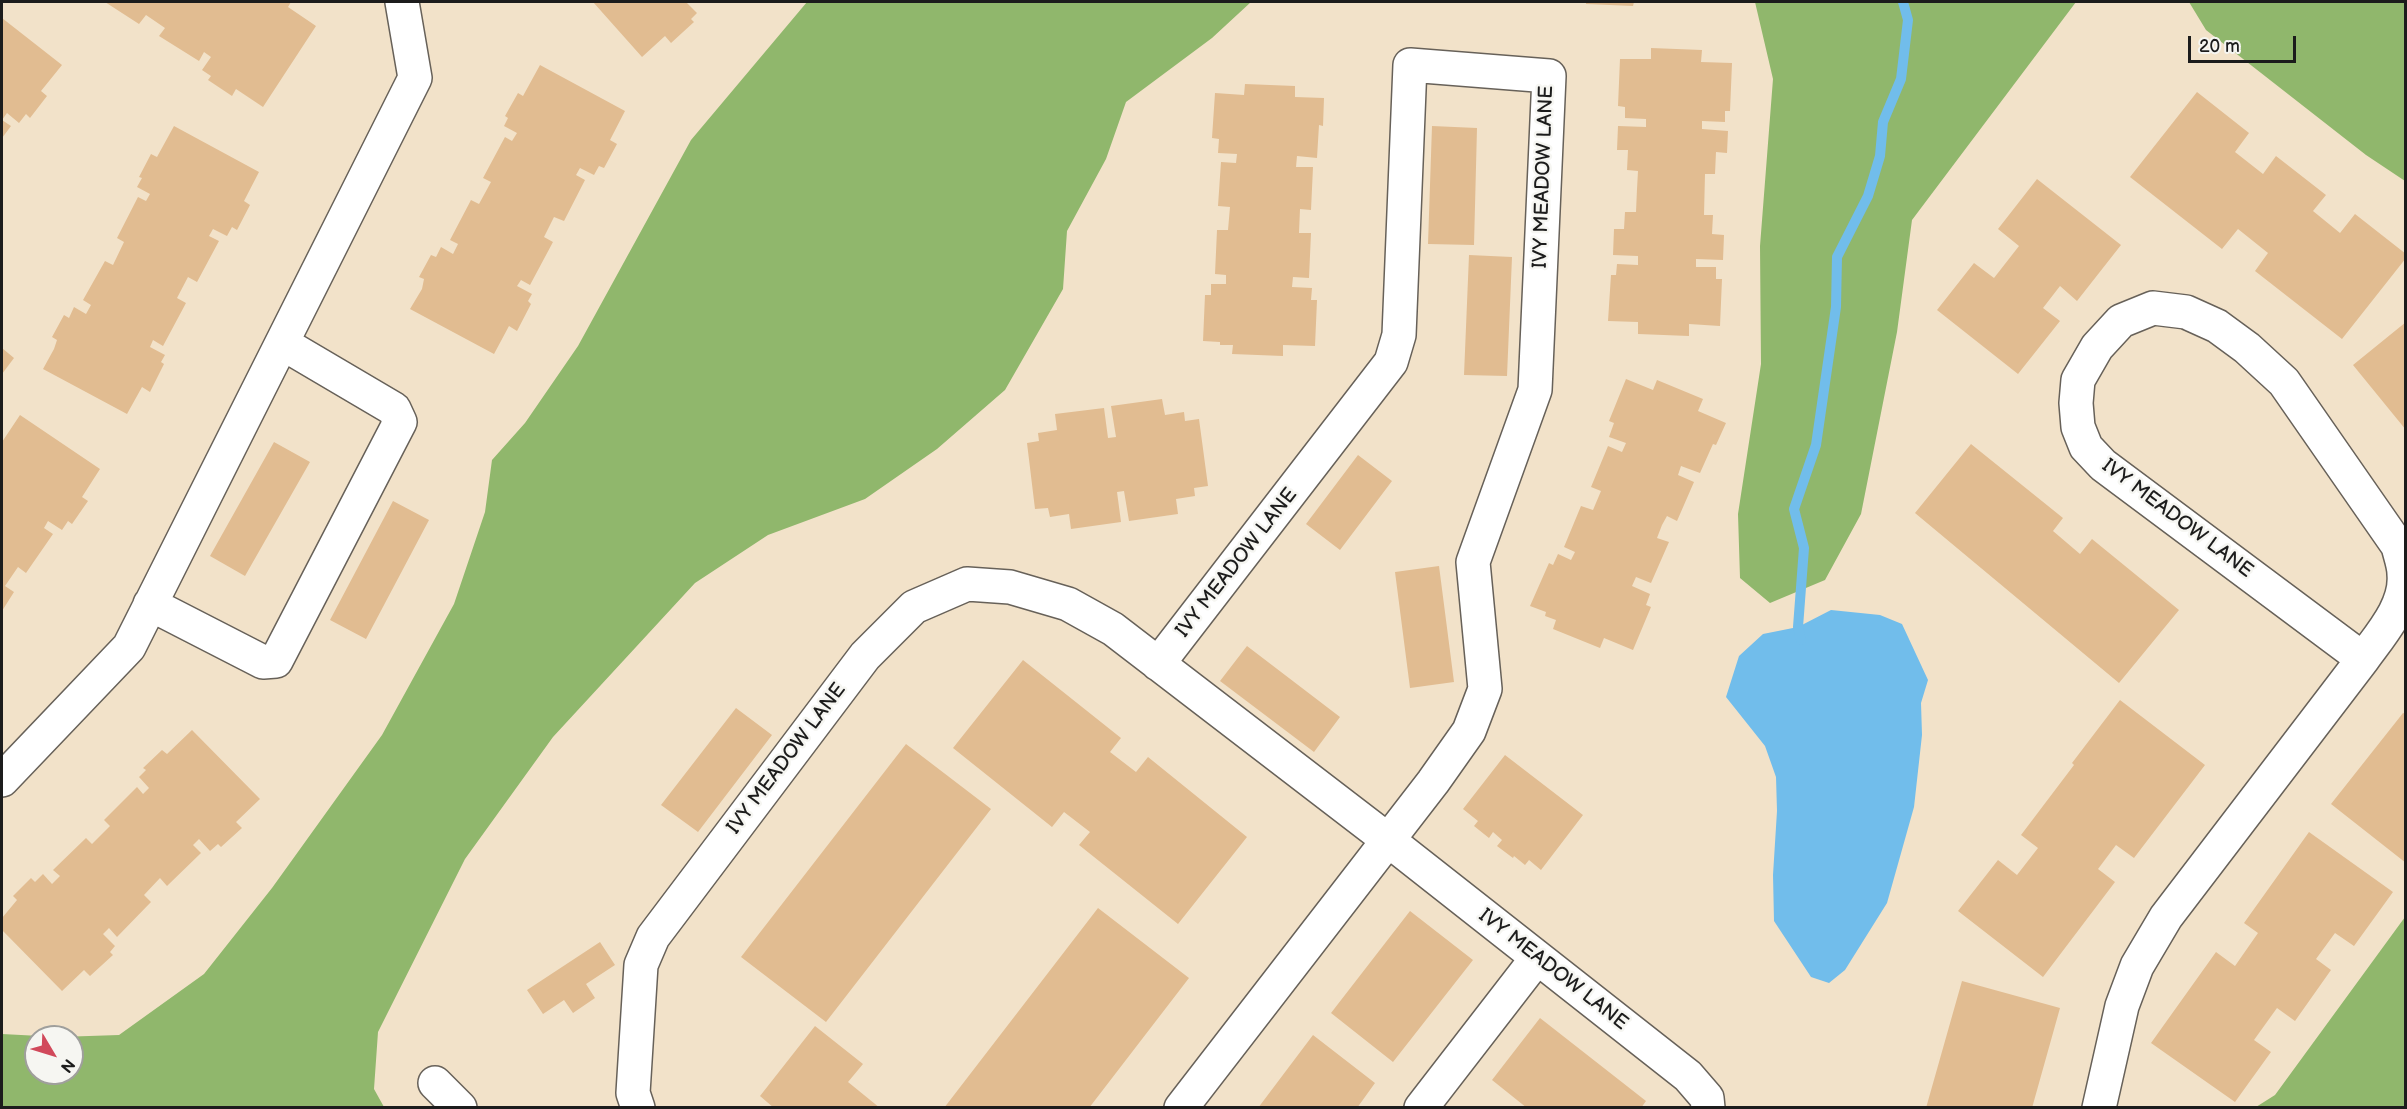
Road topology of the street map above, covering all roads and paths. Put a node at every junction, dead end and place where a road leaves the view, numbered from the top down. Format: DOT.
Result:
graph roads {
  1 [pos="402,2"];
  2 [pos="282,343"];
  3 [pos="150,604"];
  4 [pos="2363,659"];
  5 [pos="1158,664"];
  6 [pos="2,780"];
  7 [pos="1388,840"];
  8 [pos="1537,958"];
  9 [pos="435,1083"];
  10 [pos="460,1107"];
  11 [pos="638,1107"];
  12 [pos="1180,1107"];
  13 [pos="1421,1107"];
  14 [pos="1708,1107"];
  15 [pos="2099,1107"];
  1 -- 2 [label="street"];
  2 -- 3 [label="street"];
  2 -- 3 [label="street"];
  3 -- 6 [label="street"];
  4 -- 4 [label="street, IVY MEADOW LANE"];
  4 -- 15 [label="street, IVY MEADOW LANE"];
  5 -- 7 [label="street, IVY MEADOW LANE"];
  5 -- 7 [label="street, IVY MEADOW LANE"];
  5 -- 11 [label="street, IVY MEADOW LANE"];
  7 -- 8 [label="street, IVY MEADOW LANE"];
  7 -- 12 [label="street, IVY MEADOW LANE"];
  8 -- 13 [label="street"];
  8 -- 14 [label="street, IVY MEADOW LANE"];
  9 -- 10 [label="street"];
}
